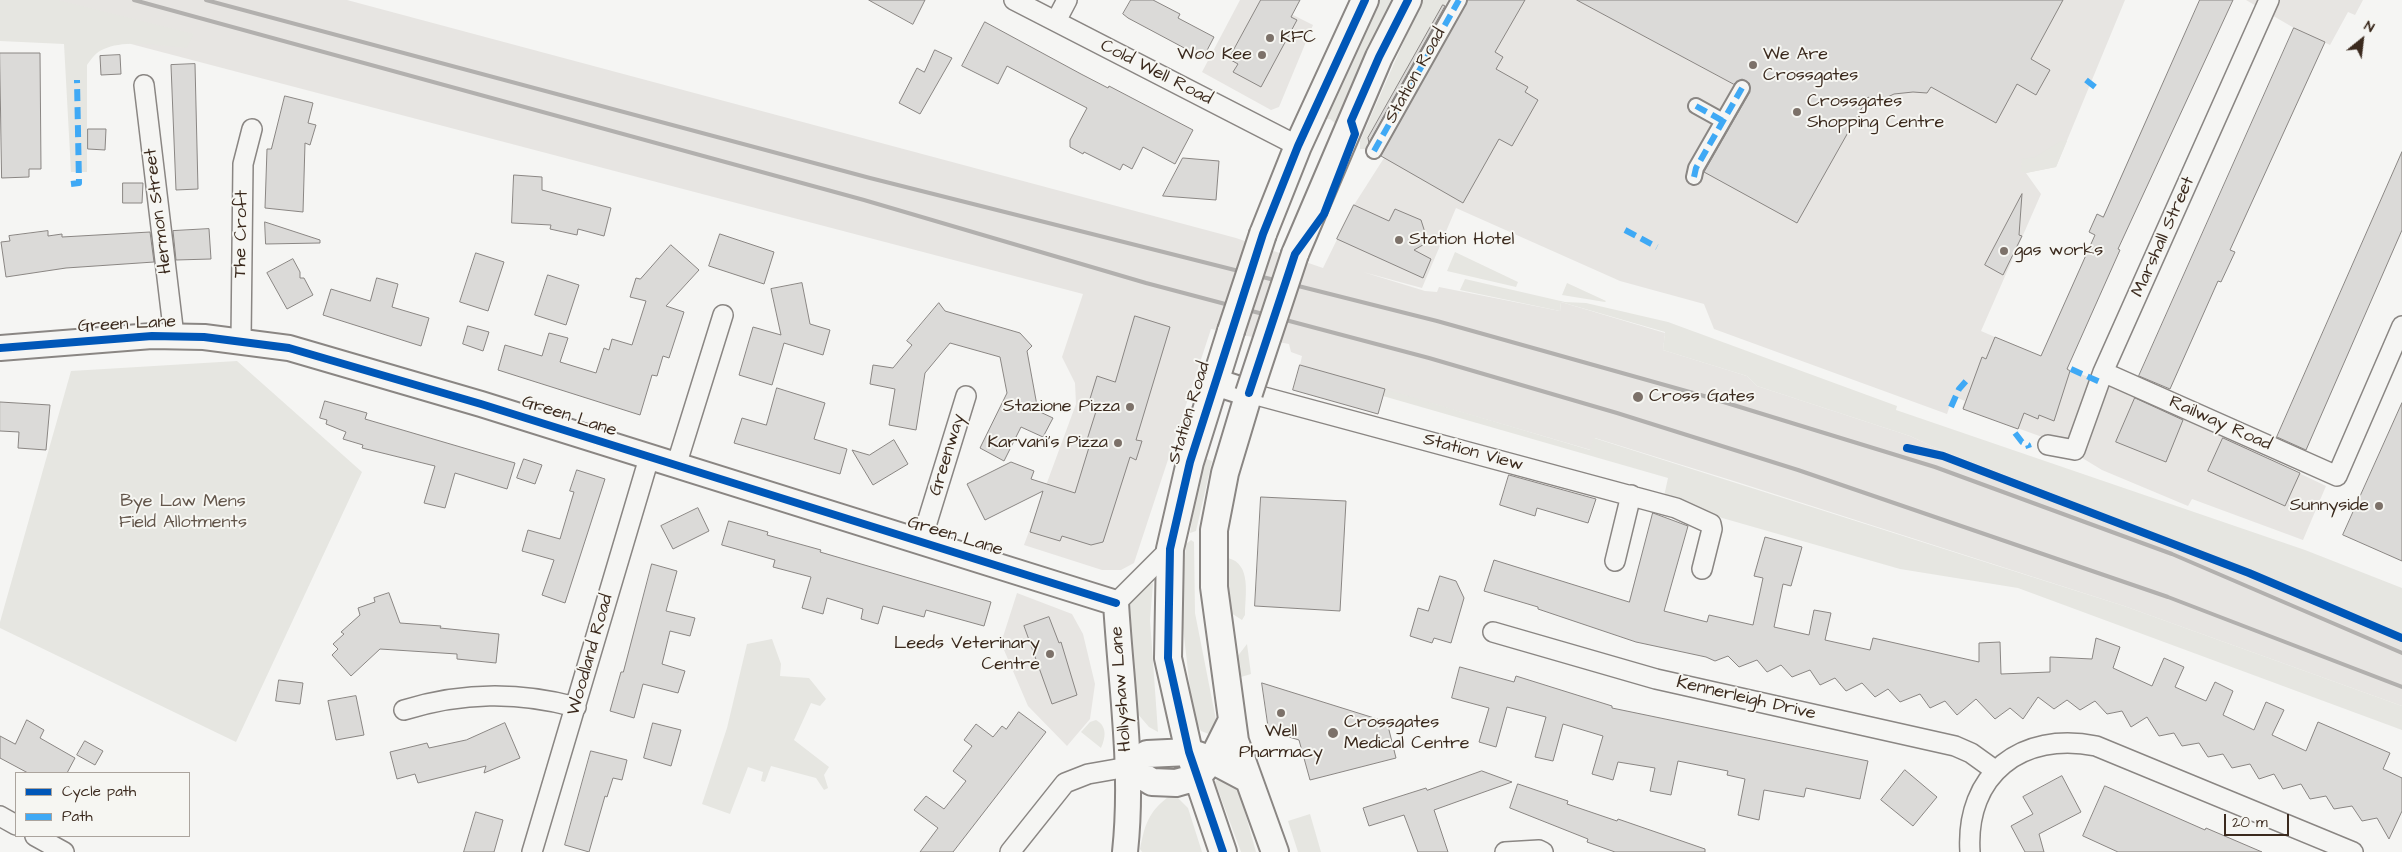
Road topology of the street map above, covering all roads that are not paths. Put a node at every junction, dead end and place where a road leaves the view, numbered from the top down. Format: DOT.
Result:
graph roads {
  1 [pos="1014,0"];
  2 [pos="1067,0"];
  3 [pos="1365,0"];
  4 [pos="1408,0"];
  5 [pos="1459,0"];
  6 [pos="2269,0"];
  7 [pos="1056,21"];
  8 [pos="144,86"];
  9 [pos="1742,88"];
  10 [pos="1696,106"];
  11 [pos="1723,121"];
  12 [pos="252,129"];
  13 [pos="1298,146"];
  14 [pos="1374,151"];
  15 [pos="1332,164"];
  16 [pos="1694,177"];
  17 [pos="723,316"];
  18 [pos="2402,326"];
  19 [pos="174,336"];
  20 [pos="241,340"];
  21 [pos="0,344"];
  22 [pos="2104,372"];
  23 [pos="1215,382"];
  24 [pos="1249,393"];
  25 [pos="966,396"];
  26 [pos="2048,445"];
  27 [pos="649,458"];
  28 [pos="676,466"];
  29 [pos="1631,495"];
  30 [pos="920,542"];
  31 [pos="1170,549"];
  32 [pos="1615,561"];
  33 [pos="1702,569"];
  34 [pos="1116,603"];
  35 [pos="1493,632"];
  36 [pos="576,707"];
  37 [pos="404,710"];
  38 [pos="1232,720"];
  39 [pos="1199,763"];
  40 [pos="1128,767"];
  41 [pos="1996,771"];
  42 [pos="1246,778"];
  43 [pos="0,816"];
  44 [pos="15,824"];
  45 [pos="37,837"];
  46 [pos="64,852"];
  47 [pos="532,852"];
  48 [pos="1010,852"];
  49 [pos="1125,852"];
  50 [pos="1223,852"];
  51 [pos="1275,852"];
  52 [pos="1505,852"];
  53 [pos="1543,852"];
  54 [pos="1970,852"];
  55 [pos="2353,852"];
  1 -- 7 [label="street, Cold Well Road"];
  2 -- 7 [label="street"];
  3 -- 13 [label="main road, Station Road"];
  4 -- 15 [label="main road, Station Road"];
  5 -- 14 [label="street, Station Road"];
  6 -- 22 [label="street, Marshall Street"];
  7 -- 13 [label="street, Cold Well Road"];
  8 -- 19 [label="street, Hermon Street"];
  9 -- 11 [label="street"];
  10 -- 11 [label="street"];
  11 -- 16 [label="street"];
  12 -- 20 [label="street, The Croft"];
  13 -- 15 [label="main road"];
  13 -- 23 [label="main road, Station Road, bridge"];
  15 -- 24 [label="main road, Station Road, bridge"];
  17 -- 28 [label="street"];
  18 -- 22 [label="street, Railway Road"];
  19 -- 20 [label="street, Green Lane"];
  19 -- 21 [label="street, Green Lane"];
  20 -- 27 [label="street, Green Lane"];
  22 -- 26 [label="street, Marshall Street"];
  23 -- 24 [label="main road"];
  23 -- 31 [label="main road, Station Road"];
  24 -- 29 [label="street, Station View"];
  24 -- 38 [label="main road, Station Road"];
  25 -- 30 [label="street, Greenway"];
  27 -- 28 [label="street, Green Lane"];
  27 -- 36 [label="street, Woodland Road"];
  28 -- 30 [label="street, Green Lane"];
  29 -- 32 [label="street"];
  29 -- 33 [label="street, Station View"];
  30 -- 34 [label="street, Green Lane"];
  31 -- 34 [label="street, Hollyshaw Lane"];
  31 -- 39 [label="main road, Station Road"];
  34 -- 40 [label="street, Hollyshaw Lane"];
  35 -- 41 [label="street, Kennerleigh Drive"];
  36 -- 37 [label="street"];
  36 -- 47 [label="street, Woodland Road"];
  38 -- 39 [label="main road"];
  38 -- 42 [label="main road, Station Road"];
  39 -- 40 [label="main road"];
  39 -- 42 [label="main road"];
  39 -- 50 [label="main road, Station Road"];
  40 -- 48 [label="street"];
  40 -- 49 [label="street, Hollyshaw Lane"];
  41 -- 54 [label="street"];
  41 -- 55 [label="street"];
  42 -- 51 [label="main road, Station Road"];
  43 -- 44 [label="street"];
  45 -- 46 [label="street"];
  52 -- 53 [label="street"];
}
